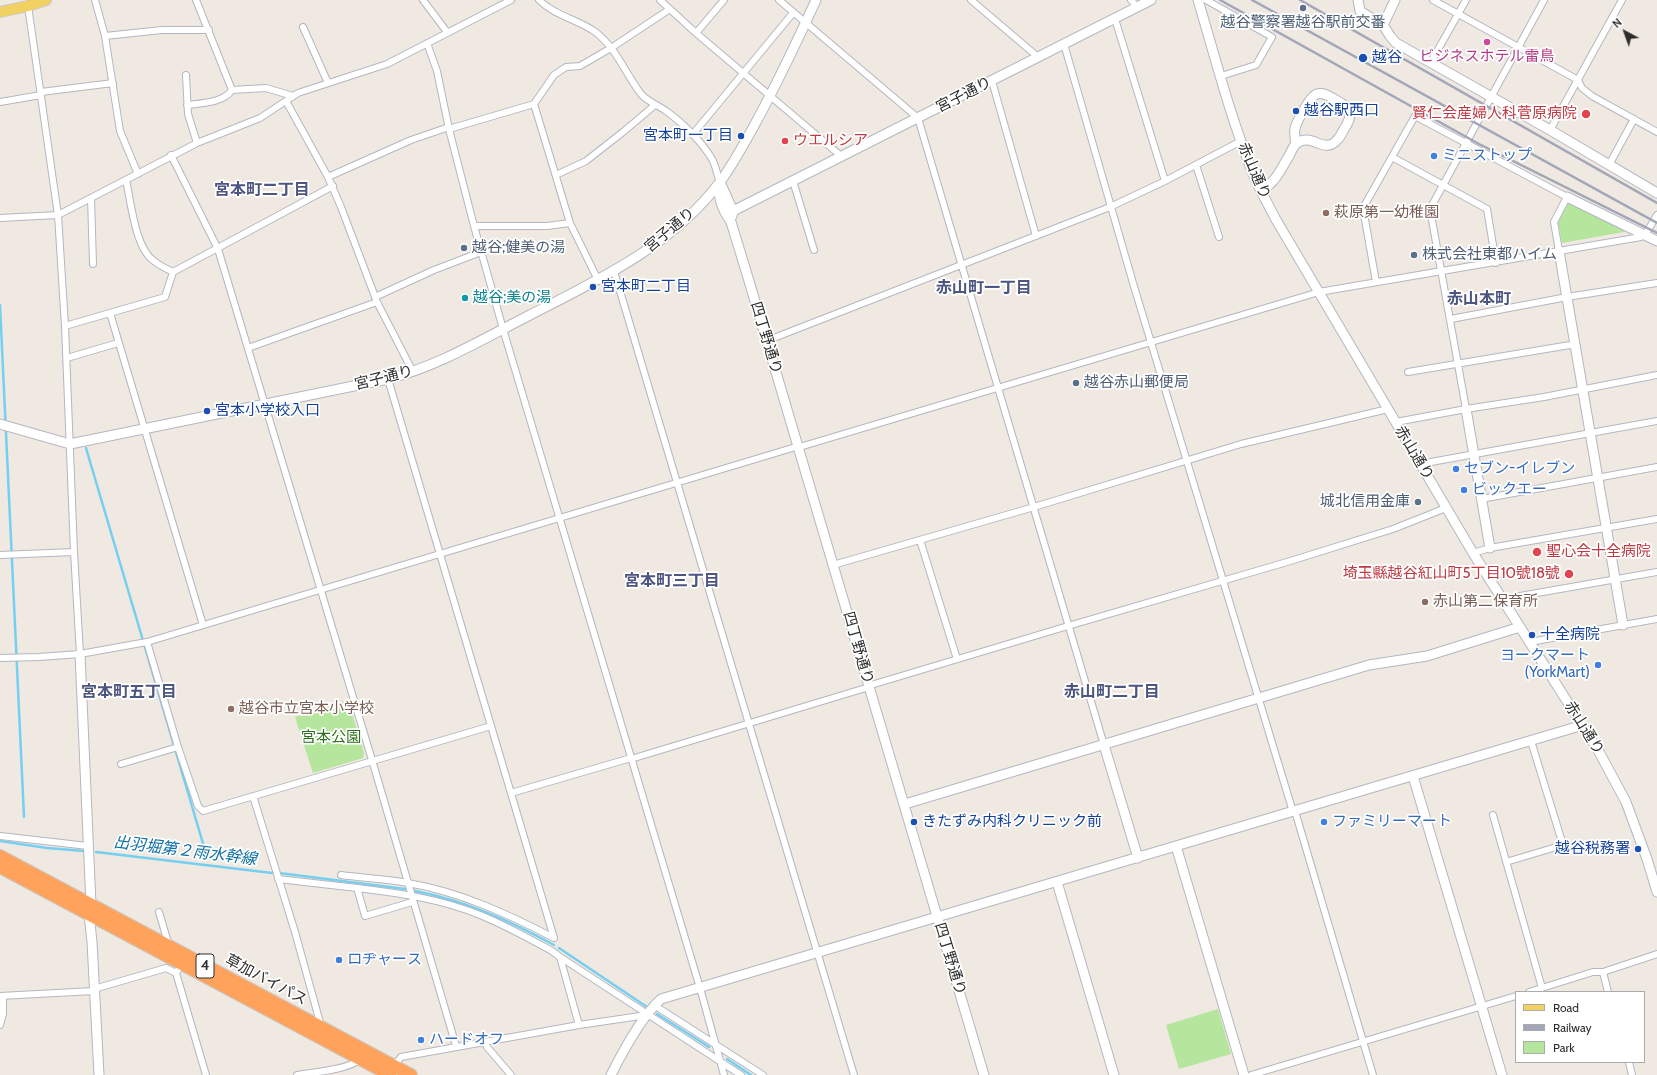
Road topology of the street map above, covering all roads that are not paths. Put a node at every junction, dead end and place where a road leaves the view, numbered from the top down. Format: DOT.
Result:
graph roads {
  1 [pos="46,0"];
  2 [pos="95,0"];
  3 [pos="196,0"];
  4 [pos="423,0"];
  5 [pos="512,0"];
  6 [pos="539,0"];
  7 [pos="660,0"];
  8 [pos="724,0"];
  9 [pos="779,0"];
  10 [pos="816,0"];
  11 [pos="971,0"];
  12 [pos="1131,0"];
  13 [pos="1151,0"];
  14 [pos="1198,0"];
  15 [pos="1206,0"];
  16 [pos="1358,0"];
  17 [pos="1396,0"];
  18 [pos="1433,0"];
  19 [pos="1466,0"];
  20 [pos="1544,0"];
  21 [pos="1622,0"];
  22 [pos="28,6"];
  23 [pos="1137,7"];
  24 [pos="670,9"];
  25 [pos="0,12"];
  26 [pos="793,13"];
  27 [pos="1458,14"];
  28 [pos="1115,19"];
  29 [pos="806,22"];
  30 [pos="1382,23"];
  31 [pos="304,27"];
  32 [pos="209,30"];
  33 [pos="447,32"];
  34 [pos="696,33"];
  35 [pos="105,36"];
  36 [pos="427,43"];
  37 [pos="1064,44"];
  38 [pos="1518,47"];
  39 [pos="611,48"];
  40 [pos="1038,57"];
  41 [pos="1432,62"];
  42 [pos="744,73"];
  43 [pos="186,75"];
  44 [pos="1220,76"];
  45 [pos="1578,80"];
  46 [pos="992,81"];
  47 [pos="113,83"];
  48 [pos="328,83"];
  49 [pos="232,90"];
  50 [pos="41,93"];
  51 [pos="293,96"];
  52 [pos="770,96"];
  53 [pos="1492,96"];
  54 [pos="286,101"];
  55 [pos="0,102"];
  56 [pos="534,104"];
  57 [pos="187,105"];
  58 [pos="655,105"];
  59 [pos="918,118"];
  60 [pos="1634,119"];
  61 [pos="1657,124"];
  62 [pos="449,128"];
  63 [pos="1550,130"];
  64 [pos="1655,131"];
  65 [pos="693,134"];
  66 [pos="1241,141"];
  67 [pos="198,143"];
  68 [pos="1296,144"];
  69 [pos="1466,144"];
  70 [pos="171,155"];
  71 [pos="841,156"];
  72 [pos="1392,157"];
  73 [pos="1196,164"];
  74 [pos="1609,165"];
  75 [pos="138,174"];
  76 [pos="556,175"];
  77 [pos="328,177"];
  78 [pos="126,180"];
  79 [pos="793,181"];
  80 [pos="1165,181"];
  81 [pos="720,182"];
  82 [pos="1443,185"];
  83 [pos="333,186"];
  84 [pos="1261,191"];
  85 [pos="1657,193"];
  86 [pos="1567,197"];
  87 [pos="91,198"];
  88 [pos="1110,207"];
  89 [pos="733,211"];
  90 [pos="58,215"];
  91 [pos="1657,215"];
  92 [pos="0,218"];
  93 [pos="731,222"];
  94 [pos="570,223"];
  95 [pos="474,226"];
  96 [pos="1644,234"];
  97 [pos="1036,236"];
  98 [pos="1219,237"];
  99 [pos="1657,241"];
  100 [pos="218,249"];
  101 [pos="814,250"];
  102 [pos="1559,251"];
  103 [pos="481,252"];
  104 [pos="1496,263"];
  105 [pos="93,264"];
  106 [pos="961,264"];
  107 [pos="614,271"];
  108 [pos="1441,271"];
  109 [pos="174,272"];
  110 [pos="598,280"];
  111 [pos="1376,282"];
  112 [pos="1657,283"];
  113 [pos="1319,292"];
  114 [pos="1567,297"];
  115 [pos="376,299"];
  116 [pos="110,313"];
  117 [pos="1451,319"];
  118 [pos="65,326"];
  119 [pos="503,329"];
  120 [pos="766,341"];
  121 [pos="1150,342"];
  122 [pos="118,343"];
  123 [pos="1576,344"];
  124 [pos="248,348"];
  125 [pos="67,358"];
  126 [pos="1458,364"];
  127 [pos="413,372"];
  128 [pos="1408,372"];
  129 [pos="1657,375"];
  130 [pos="388,379"];
  131 [pos="998,388"];
  132 [pos="1583,388"];
  133 [pos="265,404"];
  134 [pos="1466,408"];
  135 [pos="1388,409"];
  136 [pos="1657,421"];
  137 [pos="1396,422"];
  138 [pos="0,424"];
  139 [pos="143,429"];
  140 [pos="1590,433"];
  141 [pos="70,444"];
  142 [pos="798,446"];
  143 [pos="1474,454"];
  144 [pos="1187,461"];
  145 [pos="1420,464"];
  146 [pos="1657,468"];
  147 [pos="1598,478"];
  148 [pos="678,483"];
  149 [pos="1481,498"];
  150 [pos="1034,507"];
  151 [pos="1446,508"];
  152 [pos="559,518"];
  153 [pos="1657,519"];
  154 [pos="1607,528"];
  155 [pos="920,540"];
  156 [pos="1490,548"];
  157 [pos="74,552"];
  158 [pos="440,554"];
  159 [pos="1473,554"];
  160 [pos="0,555"];
  161 [pos="833,565"];
  162 [pos="1657,572"];
  163 [pos="1615,579"];
  164 [pos="1222,581"];
  165 [pos="321,589"];
  166 [pos="1503,600"];
  167 [pos="1657,619"];
  168 [pos="203,625"];
  169 [pos="1623,625"];
  170 [pos="1068,626"];
  171 [pos="1520,627"];
  172 [pos="147,642"];
  173 [pos="1530,642"];
  174 [pos="80,654"];
  175 [pos="0,658"];
  176 [pos="957,659"];
  177 [pos="869,687"];
  178 [pos="1258,699"];
  179 [pos="749,724"];
  180 [pos="1583,725"];
  181 [pos="491,726"];
  182 [pos="1531,742"];
  183 [pos="1104,745"];
  184 [pos="178,747"];
  185 [pos="631,758"];
  186 [pos="372,760"];
  187 [pos="121,764"];
  188 [pos="1413,776"];
  189 [pos="511,793"];
  190 [pos="253,796"];
  191 [pos="904,804"];
  192 [pos="1294,812"];
  193 [pos="1493,815"];
  194 [pos="0,836"];
  195 [pos="88,846"];
  196 [pos="1176,846"];
  197 [pos="0,856"];
  198 [pos="1138,858"];
  199 [pos="1506,862"];
  200 [pos="0,867"];
  201 [pos="341,875"];
  202 [pos="278,879"];
  203 [pos="1057,882"];
  204 [pos="408,883"];
  205 [pos="357,888"];
  206 [pos="1657,892"];
  207 [pos="410,895"];
  208 [pos="412,902"];
  209 [pos="90,910"];
  210 [pos="159,912"];
  211 [pos="937,917"];
  212 [pos="170,947"];
  213 [pos="817,953"];
  214 [pos="1657,954"];
  215 [pos="560,957"];
  216 [pos="179,969"];
  217 [pos="1603,972"];
  218 [pos="700,988"];
  219 [pos="1542,988"];
  220 [pos="94,990"];
  221 [pos="1532,991"];
  222 [pos="1608,991"];
  223 [pos="1,996"];
  224 [pos="1515,996"];
  225 [pos="654,1005"];
  226 [pos="1482,1006"];
  227 [pos="647,1015"];
  228 [pos="0,1025"];
  229 [pos="579,1025"];
  230 [pos="321,1027"];
  231 [pos="1363,1041"];
  232 [pos="485,1042"];
  233 [pos="716,1044"];
  234 [pos="456,1046"];
  235 [pos="361,1060"];
  236 [pos="720,1061"];
  237 [pos="1629,1063"];
  238 [pos="392,1070"];
  239 [pos="612,1074"];
  240 [pos="99,1075"];
  241 [pos="206,1075"];
  242 [pos="298,1075"];
  243 [pos="411,1075"];
  244 [pos="510,1075"];
  245 [pos="724,1075"];
  246 [pos="741,1075"];
  247 [pos="763,1075"];
  248 [pos="854,1075"];
  249 [pos="984,1075"];
  250 [pos="1114,1075"];
  251 [pos="1244,1075"];
  252 [pos="1251,1075"];
  253 [pos="1373,1075"];
  254 [pos="1502,1075"];
  255 [pos="1632,1075"];
  1 -- 22 [label="main road"];
  2 -- 35 [label="street"];
  3 -- 32 [label="street"];
  4 -- 33 [label="street"];
  5 -- 33 [label="street"];
  6 -- 39 [label="street, 四丁野通り"];
  7 -- 24 [label="street"];
  8 -- 34 [label="street"];
  9 -- 26 [label="street"];
  10 -- 29 [label="street, 宮子通り"];
  11 -- 40 [label="street"];
  12 -- 23 [label="street"];
  13 -- 23 [label="street, 宮子通り"];
  14 -- 44 [label="street, 赤山通り"];
  15 -- 44 [label="street"];
  16 -- 30 [label="street"];
  17 -- 30 [label="street"];
  18 -- 27 [label="street"];
  19 -- 27 [label="street"];
  20 -- 38 [label="street"];
  21 -- 45 [label="street"];
  22 -- 25 [label="main road"];
  22 -- 50 [label="street"];
  23 -- 28 [label="street, 宮子通り"];
  24 -- 34 [label="street"];
  24 -- 39 [label="street"];
  26 -- 29 [label="street"];
  26 -- 42 [label="street"];
  27 -- 38 [label="street"];
  27 -- 41 [label="street"];
  28 -- 37 [label="street, 宮子通り"];
  28 -- 80 [label="street"];
  29 -- 52 [label="street, 宮子通り"];
  29 -- 59 [label="street"];
  30 -- 41 [label="street"];
  31 -- 48 [label="street"];
  32 -- 35 [label="street"];
  32 -- 49 [label="street"];
  33 -- 36 [label="street"];
  34 -- 42 [label="street"];
  35 -- 47 [label="street"];
  36 -- 48 [label="street"];
  36 -- 62 [label="street"];
  37 -- 40 [label="street, 宮子通り"];
  37 -- 88 [label="street"];
  38 -- 45 [label="street"];
  38 -- 53 [label="street"];
  39 -- 56 [label="street"];
  39 -- 58 [label="street, 四丁野通り"];
  40 -- 46 [label="street, 宮子通り"];
  41 -- 53 [label="street"];
  42 -- 52 [label="street"];
  42 -- 65 [label="street"];
  43 -- 57 [label="street"];
  44 -- 66 [label="street, 赤山通り"];
  45 -- 60 [label="street"];
  45 -- 63 [label="street"];
  46 -- 59 [label="street, 宮子通り"];
  46 -- 97 [label="street"];
  47 -- 50 [label="street"];
  47 -- 75 [label="street"];
  48 -- 51 [label="street"];
  49 -- 51 [label="street"];
  49 -- 57 [label="street"];
  50 -- 55 [label="street"];
  50 -- 90 [label="street"];
  51 -- 54 [label="street"];
  52 -- 71 [label="street"];
  52 -- 81 [label="street, 宮子通り"];
  53 -- 63 [label="street"];
  53 -- 69 [label="street"];
  54 -- 67 [label="street"];
  54 -- 77 [label="street"];
  56 -- 62 [label="street"];
  56 -- 76 [label="street"];
  57 -- 67 [label="street"];
  58 -- 65 [label="street, 四丁野通り"];
  58 -- 76 [label="street"];
  59 -- 71 [label="street, 宮子通り"];
  59 -- 106 [label="street"];
  60 -- 64 [label="street"];
  60 -- 74 [label="street"];
  61 -- 64 [label="street"];
  62 -- 77 [label="street"];
  62 -- 95 [label="street"];
  63 -- 74 [label="street"];
  65 -- 81 [label="street, 四丁野通り"];
  66 -- 73 [label="street"];
  66 -- 84 [label="street, 赤山通り"];
  67 -- 70 [label="street"];
  68 -- 68 [label="street"];
  68 -- 84 [label="street"];
  69 -- 72 [label="street"];
  69 -- 82 [label="street"];
  69 -- 86 [label="street"];
  70 -- 75 [label="street"];
  70 -- 100 [label="street"];
  71 -- 79 [label="street, 宮子通り"];
  72 -- 82 [label="street"];
  72 -- 111 [label="street"];
  73 -- 80 [label="street"];
  73 -- 98 [label="street"];
  74 -- 85 [label="street"];
  75 -- 78 [label="street"];
  76 -- 94 [label="street"];
  77 -- 83 [label="street"];
  78 -- 87 [label="street"];
  78 -- 109 [label="street"];
  79 -- 89 [label="street, 宮子通り"];
  79 -- 101 [label="street"];
  80 -- 88 [label="street"];
  81 -- 89 [label="street, 四丁野通り"];
  81 -- 93 [label="street, 四丁野通り"];
  81 -- 107 [label="street, 宮子通り"];
  82 -- 104 [label="street"];
  82 -- 108 [label="street"];
  83 -- 100 [label="street"];
  83 -- 115 [label="street"];
  84 -- 113 [label="street, 赤山通り"];
  86 -- 96 [label="street"];
  86 -- 102 [label="street"];
  87 -- 90 [label="street"];
  87 -- 105 [label="street"];
  88 -- 97 [label="street"];
  88 -- 121 [label="street"];
  89 -- 93 [label="street, 四丁野通り"];
  90 -- 92 [label="street"];
  90 -- 118 [label="street"];
  91 -- 96 [label="street"];
  93 -- 120 [label="street, 四丁野通り"];
  94 -- 95 [label="street"];
  94 -- 110 [label="street"];
  95 -- 103 [label="street"];
  96 -- 99 [label="street"];
  96 -- 102 [label="street"];
  97 -- 106 [label="street"];
  100 -- 109 [label="street"];
  100 -- 124 [label="street"];
  102 -- 104 [label="street"];
  102 -- 114 [label="street"];
  103 -- 115 [label="street"];
  103 -- 119 [label="street"];
  104 -- 108 [label="street"];
  106 -- 120 [label="street"];
  106 -- 131 [label="street"];
  107 -- 110 [label="street, 宮子通り"];
  107 -- 148 [label="street"];
  108 -- 111 [label="street"];
  108 -- 117 [label="street"];
  109 -- 116 [label="street"];
  110 -- 119 [label="street, 宮子通り"];
  111 -- 113 [label="street"];
  112 -- 114 [label="street"];
  113 -- 121 [label="street"];
  113 -- 135 [label="street, 赤山通り"];
  114 -- 117 [label="street"];
  114 -- 123 [label="street"];
  115 -- 124 [label="street"];
  115 -- 127 [label="street"];
  116 -- 118 [label="street"];
  116 -- 122 [label="street"];
  117 -- 126 [label="street"];
  118 -- 125 [label="street"];
  119 -- 127 [label="street, 宮子通り"];
  119 -- 152 [label="street"];
  120 -- 142 [label="street, 四丁野通り"];
  121 -- 131 [label="street"];
  121 -- 144 [label="street"];
  122 -- 125 [label="street"];
  122 -- 139 [label="street"];
  123 -- 126 [label="street"];
  123 -- 132 [label="street"];
  124 -- 133 [label="street"];
  125 -- 141 [label="street"];
  126 -- 128 [label="street"];
  126 -- 134 [label="street"];
  127 -- 130 [label="street, 宮子通り"];
  129 -- 132 [label="street"];
  130 -- 133 [label="street, 宮子通り"];
  130 -- 158 [label="street"];
  131 -- 142 [label="street"];
  131 -- 150 [label="street"];
  132 -- 134 [label="street"];
  132 -- 140 [label="street"];
  133 -- 139 [label="street, 宮子通り"];
  133 -- 165 [label="street"];
  134 -- 137 [label="street"];
  134 -- 143 [label="street"];
  135 -- 137 [label="street, 赤山通り"];
  135 -- 144 [label="street"];
  136 -- 140 [label="street"];
  137 -- 145 [label="street, 赤山通り"];
  138 -- 141 [label="street, 宮子通り"];
  139 -- 141 [label="street, 宮子通り"];
  139 -- 168 [label="street"];
  140 -- 143 [label="street"];
  140 -- 147 [label="street"];
  141 -- 157 [label="street"];
  142 -- 148 [label="street"];
  142 -- 161 [label="street, 四丁野通り"];
  143 -- 145 [label="street"];
  143 -- 149 [label="street"];
  144 -- 150 [label="street"];
  144 -- 164 [label="street"];
  145 -- 151 [label="street, 赤山通り"];
  146 -- 147 [label="street"];
  147 -- 149 [label="street"];
  147 -- 154 [label="street"];
  148 -- 152 [label="street"];
  148 -- 179 [label="street"];
  149 -- 156 [label="street"];
  150 -- 155 [label="street"];
  150 -- 170 [label="street"];
  151 -- 159 [label="street, 赤山通り"];
  151 -- 164 [label="street"];
  152 -- 158 [label="street"];
  152 -- 185 [label="street"];
  153 -- 154 [label="street"];
  154 -- 156 [label="street"];
  154 -- 163 [label="street"];
  155 -- 161 [label="street"];
  155 -- 176 [label="street"];
  156 -- 159 [label="street"];
  157 -- 160 [label="street"];
  157 -- 174 [label="street"];
  158 -- 165 [label="street"];
  158 -- 181 [label="street"];
  159 -- 166 [label="street, 赤山通り"];
  161 -- 177 [label="street, 四丁野通り"];
  162 -- 163 [label="street"];
  163 -- 166 [label="street"];
  163 -- 169 [label="street"];
  164 -- 170 [label="street"];
  164 -- 178 [label="street"];
  165 -- 168 [label="street"];
  165 -- 186 [label="street"];
  166 -- 171 [label="street, 赤山通り"];
  167 -- 169 [label="street"];
  168 -- 172 [label="street"];
  169 -- 173 [label="street"];
  170 -- 176 [label="street"];
  170 -- 183 [label="street"];
  171 -- 173 [label="street, 赤山通り"];
  171 -- 178 [label="street"];
  172 -- 174 [label="street"];
  172 -- 184 [label="street"];
  173 -- 180 [label="street, 赤山通り"];
  174 -- 175 [label="street"];
  174 -- 195 [label="street"];
  176 -- 177 [label="street"];
  177 -- 179 [label="street"];
  177 -- 191 [label="street, 四丁野通り"];
  178 -- 183 [label="street"];
  178 -- 192 [label="street"];
  179 -- 185 [label="street"];
  179 -- 213 [label="street"];
  180 -- 182 [label="street"];
  180 -- 206 [label="street, 赤山通り"];
  181 -- 186 [label="street"];
  181 -- 189 [label="street"];
  182 -- 188 [label="street"];
  182 -- 199 [label="street"];
  183 -- 191 [label="street"];
  183 -- 198 [label="street"];
  184 -- 187 [label="street"];
  184 -- 190 [label="street"];
  185 -- 189 [label="street"];
  185 -- 218 [label="street"];
  186 -- 190 [label="street"];
  186 -- 204 [label="street"];
  188 -- 192 [label="street"];
  188 -- 226 [label="street"];
  189 -- 204 [label="street"];
  190 -- 202 [label="street"];
  191 -- 211 [label="street, 四丁野通り"];
  192 -- 196 [label="street"];
  192 -- 231 [label="street"];
  193 -- 199 [label="street"];
  194 -- 195 [label="street"];
  195 -- 209 [label="street"];
  196 -- 198 [label="street"];
  196 -- 251 [label="street"];
  197 -- 209 [label="highway, 草加バイパス / 4"];
  198 -- 203 [label="street"];
  199 -- 219 [label="street"];
  200 -- 209 [label="highway, 草加バイパス / 4"];
  201 -- 204 [label="street"];
  202 -- 205 [label="street"];
  202 -- 230 [label="street"];
  203 -- 211 [label="street"];
  203 -- 250 [label="street"];
  204 -- 207 [label="street"];
  205 -- 207 [label="street"];
  205 -- 208 [label="street"];
  207 -- 208 [label="street"];
  207 -- 215 [label="street"];
  208 -- 234 [label="street"];
  209 -- 212 [label="highway, 草加バイパス / 4"];
  209 -- 216 [label="highway, 草加バイパス / 4"];
  209 -- 220 [label="street"];
  210 -- 212 [label="street"];
  211 -- 213 [label="street"];
  211 -- 249 [label="street, 四丁野通り"];
  212 -- 230 [label="highway, 草加バイパス / 4"];
  213 -- 218 [label="street"];
  213 -- 248 [label="street"];
  214 -- 217 [label="street"];
  215 -- 227 [label="street"];
  215 -- 229 [label="street"];
  216 -- 220 [label="street"];
  216 -- 235 [label="highway, 草加バイパス / 4"];
  216 -- 241 [label="street"];
  217 -- 219 [label="street"];
  217 -- 222 [label="street"];
  218 -- 225 [label="street"];
  218 -- 233 [label="street"];
  219 -- 221 [label="street"];
  220 -- 223 [label="street"];
  220 -- 240 [label="street"];
  223 -- 228 [label="street"];
  224 -- 226 [label="street"];
  225 -- 227 [label="street"];
  225 -- 233 [label="street"];
  226 -- 231 [label="street"];
  226 -- 254 [label="street"];
  227 -- 229 [label="street"];
  227 -- 236 [label="street"];
  227 -- 239 [label="street"];
  229 -- 232 [label="street"];
  230 -- 238 [label="highway, 草加バイパス / 4"];
  231 -- 252 [label="street"];
  231 -- 253 [label="street"];
  232 -- 234 [label="street"];
  232 -- 244 [label="street"];
  233 -- 236 [label="street"];
  233 -- 247 [label="street"];
  234 -- 238 [label="street"];
  235 -- 238 [label="highway, 草加バイパス / 4"];
  235 -- 242 [label="street"];
  236 -- 245 [label="street"];
  236 -- 246 [label="street"];
  237 -- 255 [label="street"];
  238 -- 243 [label="highway, 草加バイパス / 4"];
}
